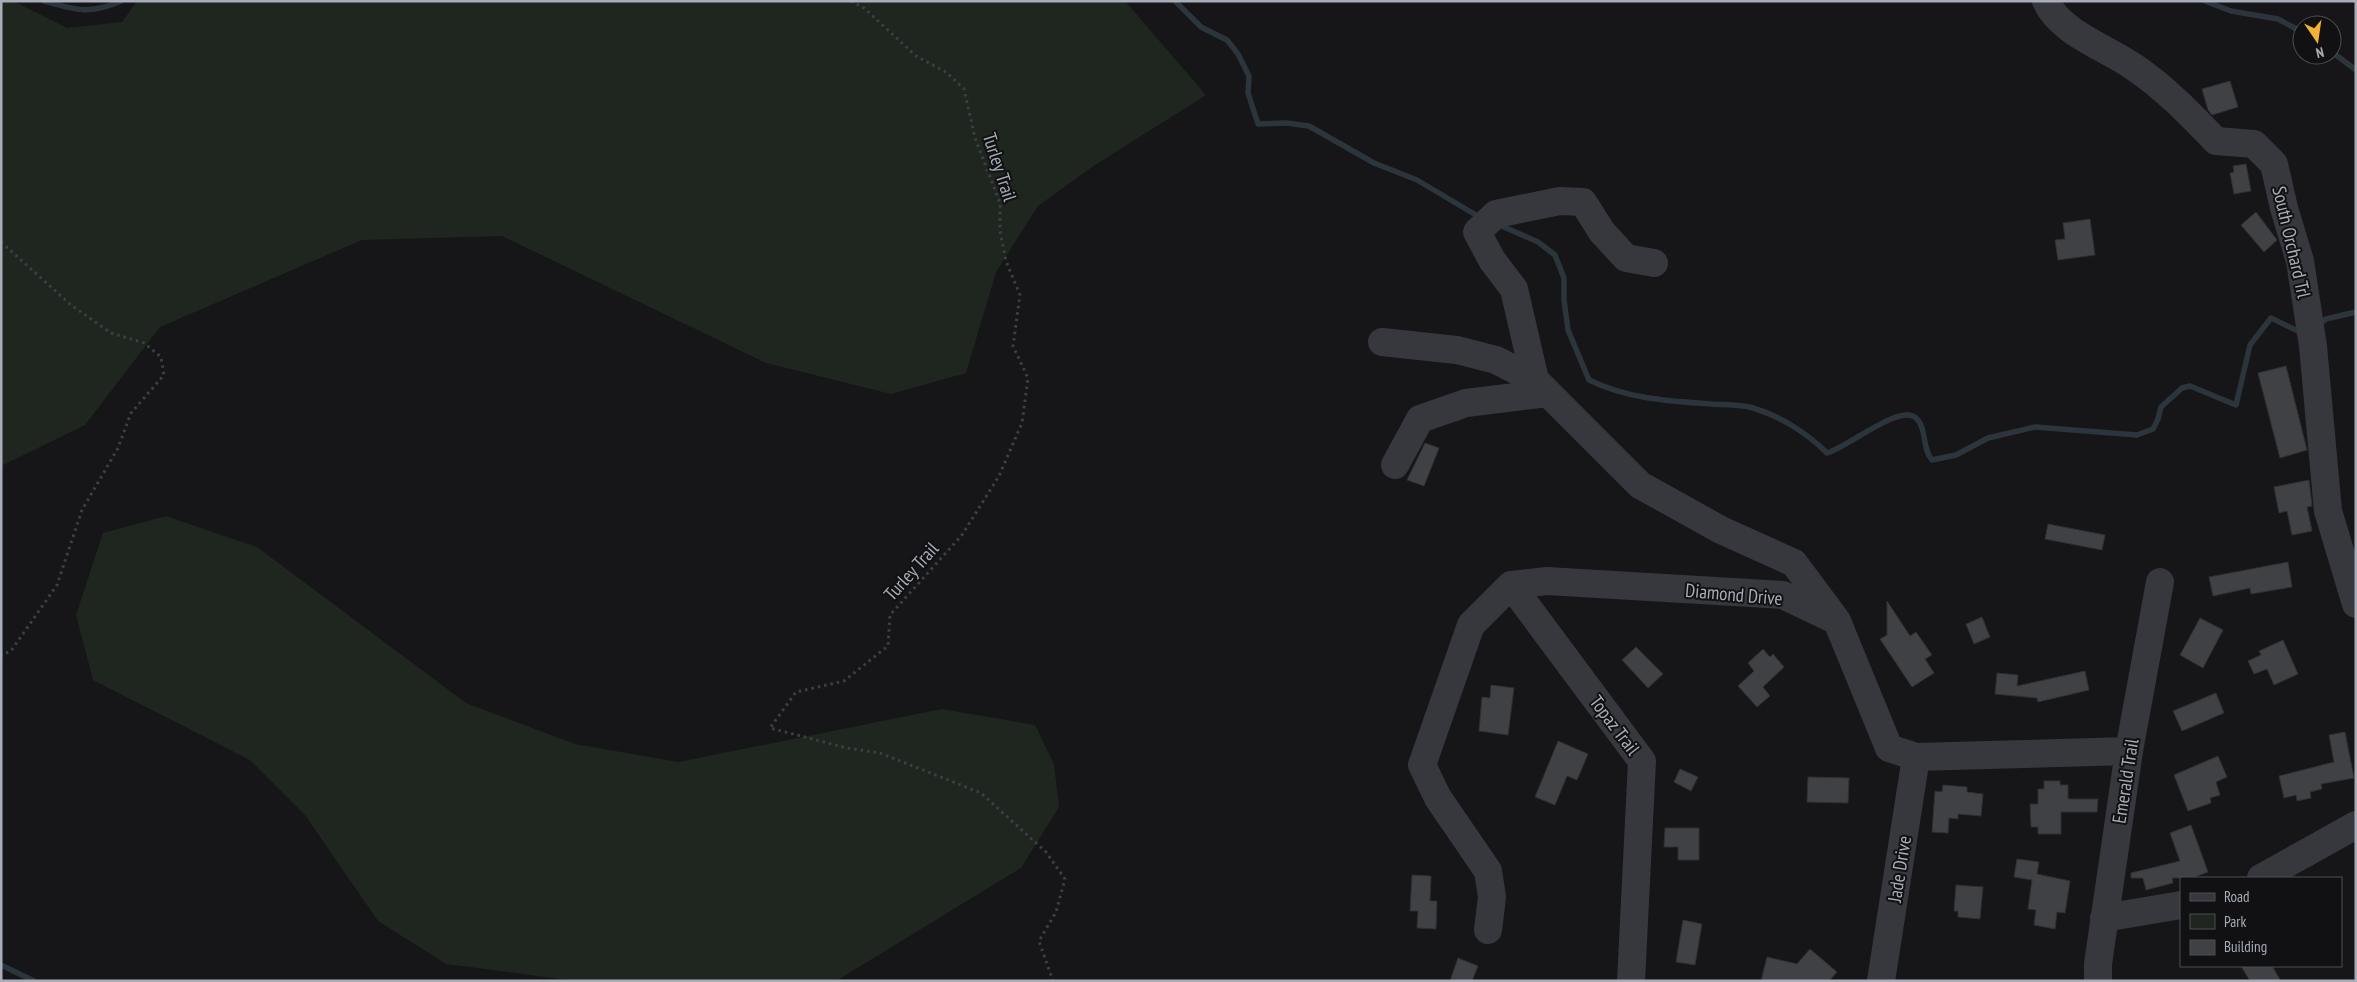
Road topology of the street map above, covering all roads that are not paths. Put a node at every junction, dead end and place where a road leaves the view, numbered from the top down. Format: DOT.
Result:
graph roads {
  1 [pos="2046,1"];
  2 [pos="1654,263"];
  3 [pos="1382,342"];
  4 [pos="1542,386"];
  5 [pos="1395,465"];
  6 [pos="2160,582"];
  7 [pos="1511,585"];
  8 [pos="2356,604"];
  9 [pos="1837,621"];
  10 [pos="2129,751"];
  11 [pos="1916,757"];
  12 [pos="2356,826"];
  13 [pos="2262,877"];
  14 [pos="2180,905"];
  15 [pos="2104,918"];
  16 [pos="1488,930"];
  17 [pos="1631,981"];
  18 [pos="1881,981"];
  19 [pos="2098,981"];
  1 -- 8 [label="street, South Orchard Trl"];
  2 -- 4 [label="street"];
  3 -- 4 [label="street"];
  4 -- 5 [label="street"];
  4 -- 9 [label="street"];
  6 -- 10 [label="street, Emerald Trail"];
  7 -- 9 [label="street, Diamond Drive"];
  7 -- 16 [label="street"];
  7 -- 17 [label="street, Topaz Trail"];
  9 -- 11 [label="street"];
  10 -- 11 [label="street"];
  10 -- 15 [label="street, Emerald Trail"];
  11 -- 18 [label="street, Jade Drive"];
  12 -- 13 [label="street"];
  14 -- 15 [label="street"];
  15 -- 19 [label="street, Emerald Trail"];
}
